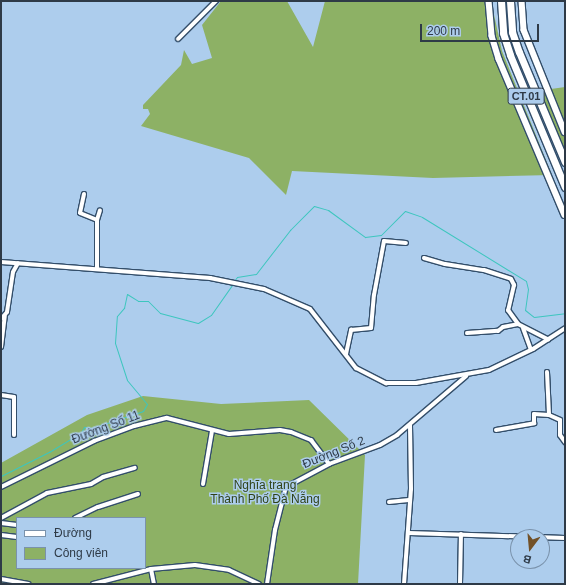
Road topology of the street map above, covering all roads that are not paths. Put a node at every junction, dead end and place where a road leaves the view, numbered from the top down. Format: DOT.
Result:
graph roads {
  1 [pos="216,1"];
  2 [pos="489,1"];
  3 [pos="501,1"];
  4 [pos="510,1"];
  5 [pos="522,1"];
  6 [pos="178,39"];
  7 [pos="565,132"];
  8 [pos="565,162"];
  9 [pos="565,187"];
  10 [pos="84,194"];
  11 [pos="100,210"];
  12 [pos="565,215"];
  13 [pos="97,220"];
  14 [pos="406,243"];
  15 [pos="424,258"];
  16 [pos="1,262"];
  17 [pos="18,263"];
  18 [pos="97,268"];
  19 [pos="5,316"];
  20 [pos="1,319"];
  21 [pos="518,324"];
  22 [pos="523,328"];
  23 [pos="565,328"];
  24 [pos="467,334"];
  25 [pos="548,339"];
  26 [pos="1,347"];
  27 [pos="531,350"];
  28 [pos="346,354"];
  29 [pos="547,372"];
  30 [pos="467,375"];
  31 [pos="1,395"];
  32 [pos="549,415"];
  33 [pos="410,425"];
  34 [pos="496,430"];
  35 [pos="212,431"];
  36 [pos="14,435"];
  37 [pos="565,442"];
  38 [pos="329,464"];
  39 [pos="135,468"];
  40 [pos="203,484"];
  41 [pos="1,487"];
  42 [pos="138,494"];
  43 [pos="409,500"];
  44 [pos="389,502"];
  45 [pos="77,517"];
  46 [pos="1,518"];
  47 [pos="1,523"];
  48 [pos="16,525"];
  49 [pos="409,533"];
  50 [pos="461,534"];
  51 [pos="1,535"];
  52 [pos="16,537"];
  53 [pos="565,538"];
  54 [pos="151,569"];
  55 [pos="1,579"];
  56 [pos="2,584"];
  57 [pos="29,584"];
  58 [pos="93,584"];
  59 [pos="154,584"];
  60 [pos="259,584"];
  61 [pos="266,584"];
  62 [pos="404,584"];
  63 [pos="460,584"];
  1 -- 6 [label="street"];
  2 -- 12 [label="main road"];
  3 -- 9 [label="highway, CT.01"];
  4 -- 8 [label="highway, CT.01"];
  5 -- 7 [label="main road"];
  10 -- 13 [label="street"];
  11 -- 13 [label="street"];
  13 -- 18 [label="street"];
  14 -- 28 [label="street"];
  15 -- 21 [label="street"];
  16 -- 17 [label="street"];
  17 -- 18 [label="street"];
  17 -- 19 [label="street"];
  18 -- 28 [label="street"];
  19 -- 20 [label="street"];
  19 -- 26 [label="street"];
  21 -- 24 [label="street"];
  21 -- 25 [label="street"];
  22 -- 27 [label="street"];
  23 -- 25 [label="street"];
  25 -- 27 [label="street"];
  27 -- 30 [label="street"];
  28 -- 30 [label="street"];
  29 -- 32 [label="street"];
  30 -- 33 [label="street, Đường Số 2"];
  31 -- 36 [label="street"];
  32 -- 34 [label="street"];
  32 -- 37 [label="street"];
  33 -- 38 [label="street, Đường Số 2"];
  33 -- 43 [label="street"];
  35 -- 38 [label="street, Đường Số 11"];
  35 -- 40 [label="street"];
  35 -- 41 [label="street, Đường Số 11"];
  38 -- 61 [label="street, Đường Số 2"];
  39 -- 46 [label="street"];
  42 -- 45 [label="street"];
  43 -- 44 [label="street"];
  43 -- 49 [label="street"];
  47 -- 48 [label="street"];
  49 -- 50 [label="street"];
  49 -- 62 [label="street"];
  50 -- 53 [label="street"];
  50 -- 63 [label="street"];
  51 -- 52 [label="street"];
  54 -- 58 [label="street"];
  54 -- 59 [label="street"];
  54 -- 60 [label="street"];
  55 -- 56 [label="street"];
  55 -- 57 [label="street"];
}
